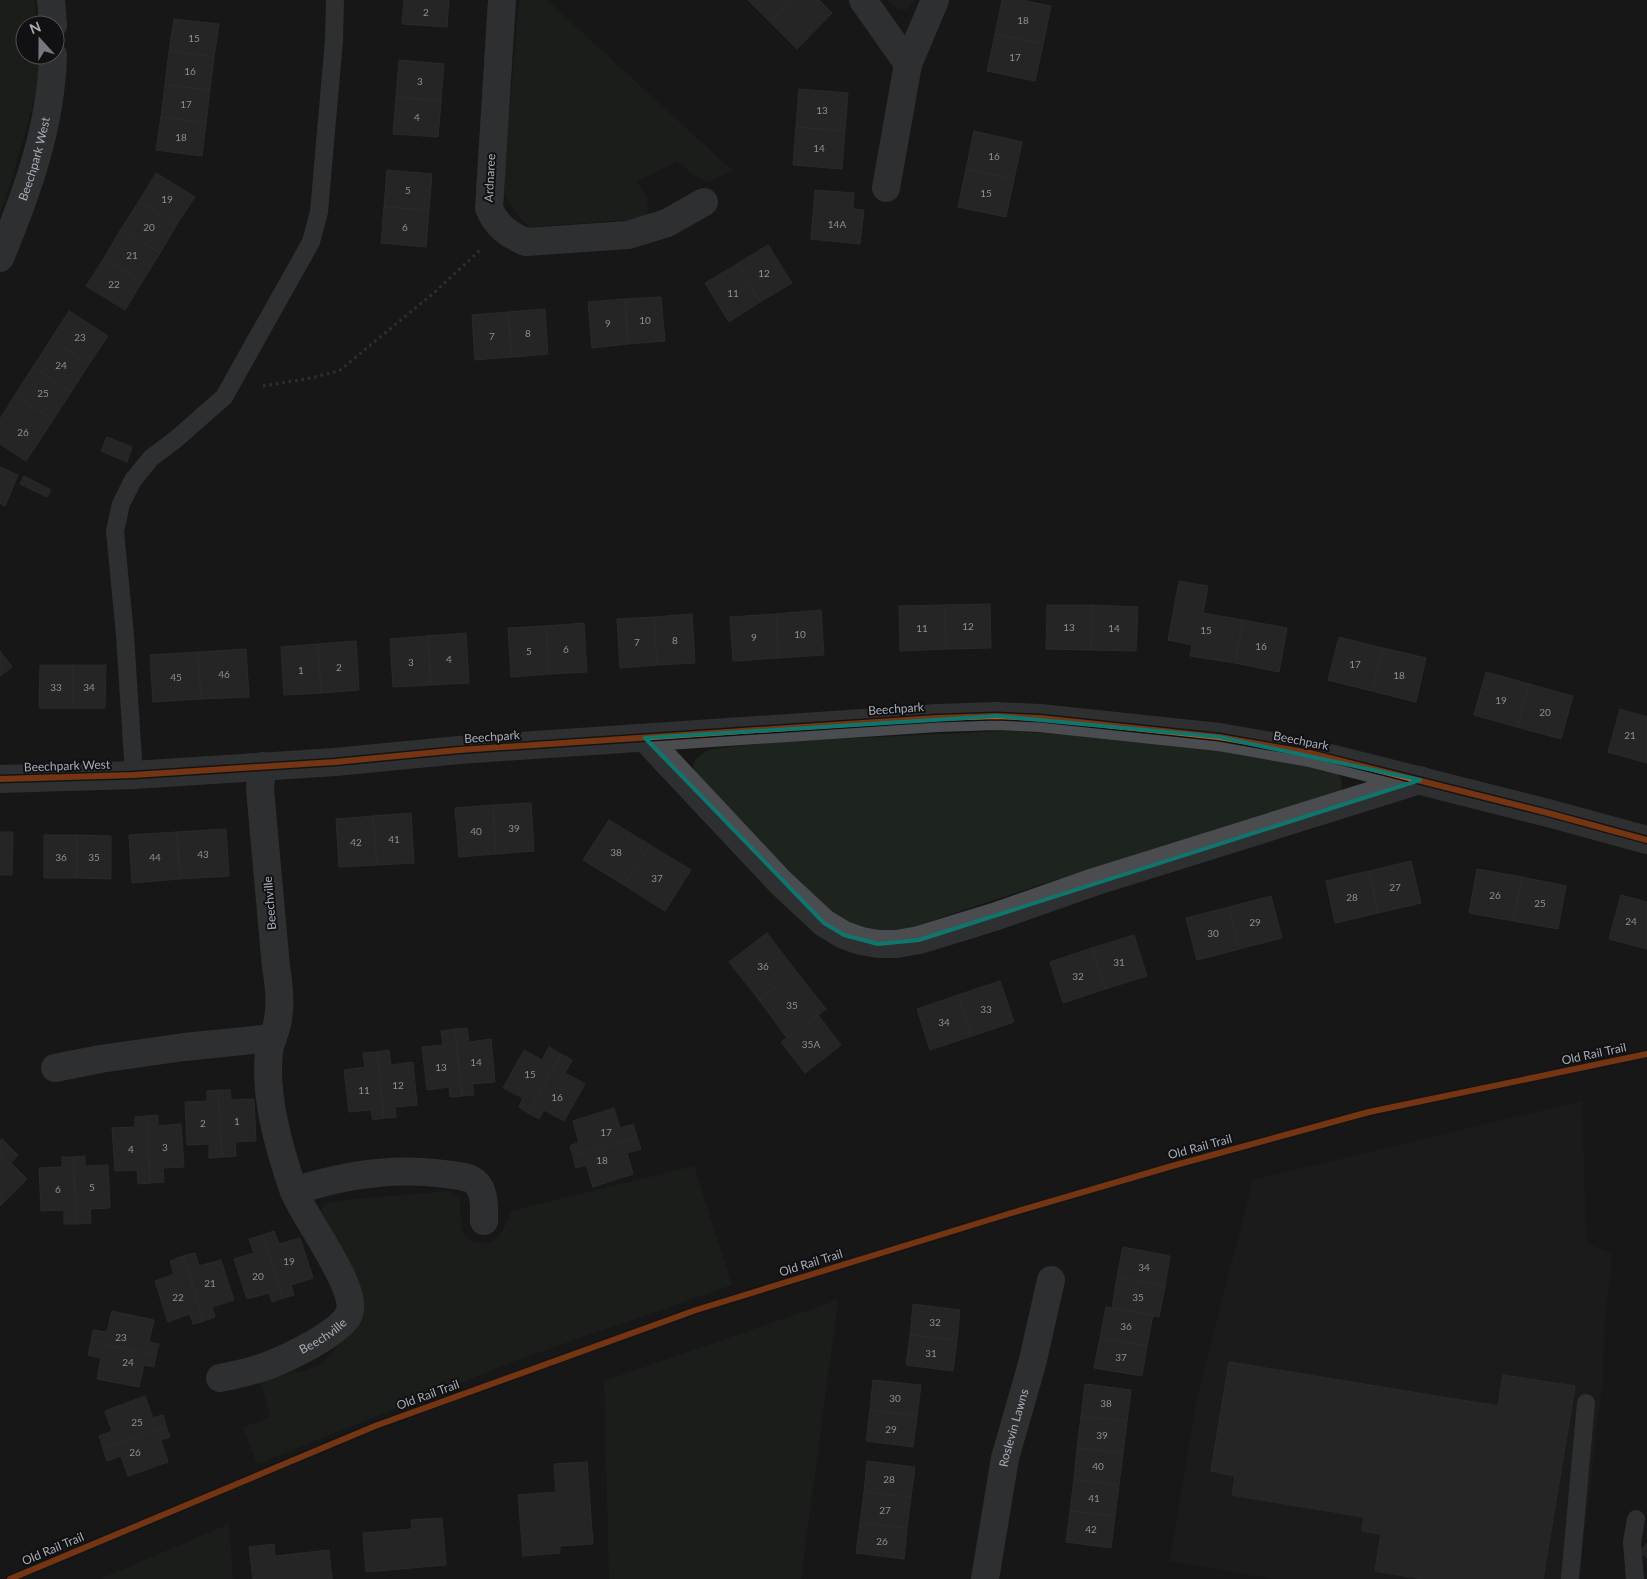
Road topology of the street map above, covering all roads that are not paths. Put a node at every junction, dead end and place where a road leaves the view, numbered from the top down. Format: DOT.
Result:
graph roads {
  1 [pos="51,0"];
  2 [pos="335,0"];
  3 [pos="502,0"];
  4 [pos="863,0"];
  5 [pos="935,0"];
  6 [pos="52,15"];
  7 [pos="908,64"];
  8 [pos="53,65"];
  9 [pos="886,188"];
  10 [pos="704,202"];
  11 [pos="0,258"];
  12 [pos="645,738"];
  13 [pos="262,766"];
  14 [pos="134,775"];
  15 [pos="0,779"];
  16 [pos="1420,780"];
  17 [pos="1647,840"];
  18 [pos="273,1038"];
  19 [pos="55,1068"];
  20 [pos="294,1192"];
  21 [pos="484,1221"];
  22 [pos="1051,1280"];
  23 [pos="220,1378"];
  24 [pos="1586,1403"];
  25 [pos="1636,1519"];
  26 [pos="985,1579"];
  27 [pos="1570,1579"];
  28 [pos="1635,1579"];
  1 -- 6 [label="street"];
  2 -- 14 [label="lane"];
  3 -- 10 [label="street, Ardnaree"];
  4 -- 7 [label="street"];
  5 -- 7 [label="street"];
  7 -- 9 [label="street"];
  8 -- 11 [label="street, Beechpark West"];
  12 -- 13 [label="street, Beechpark"];
  12 -- 16 [label="street, Beechpark"];
  12 -- 16 [label="street"];
  13 -- 14 [label="street, Beechpark"];
  13 -- 18 [label="street, Beechville"];
  14 -- 15 [label="street, Beechpark West"];
  16 -- 17 [label="street, Beechpark"];
  18 -- 19 [label="street"];
  18 -- 20 [label="street, Beechville"];
  20 -- 21 [label="street"];
  20 -- 23 [label="street, Beechville"];
  22 -- 26 [label="street, Roslevin Lawns"];
  24 -- 27 [label="lane"];
  25 -- 28 [label="lane"];
}
